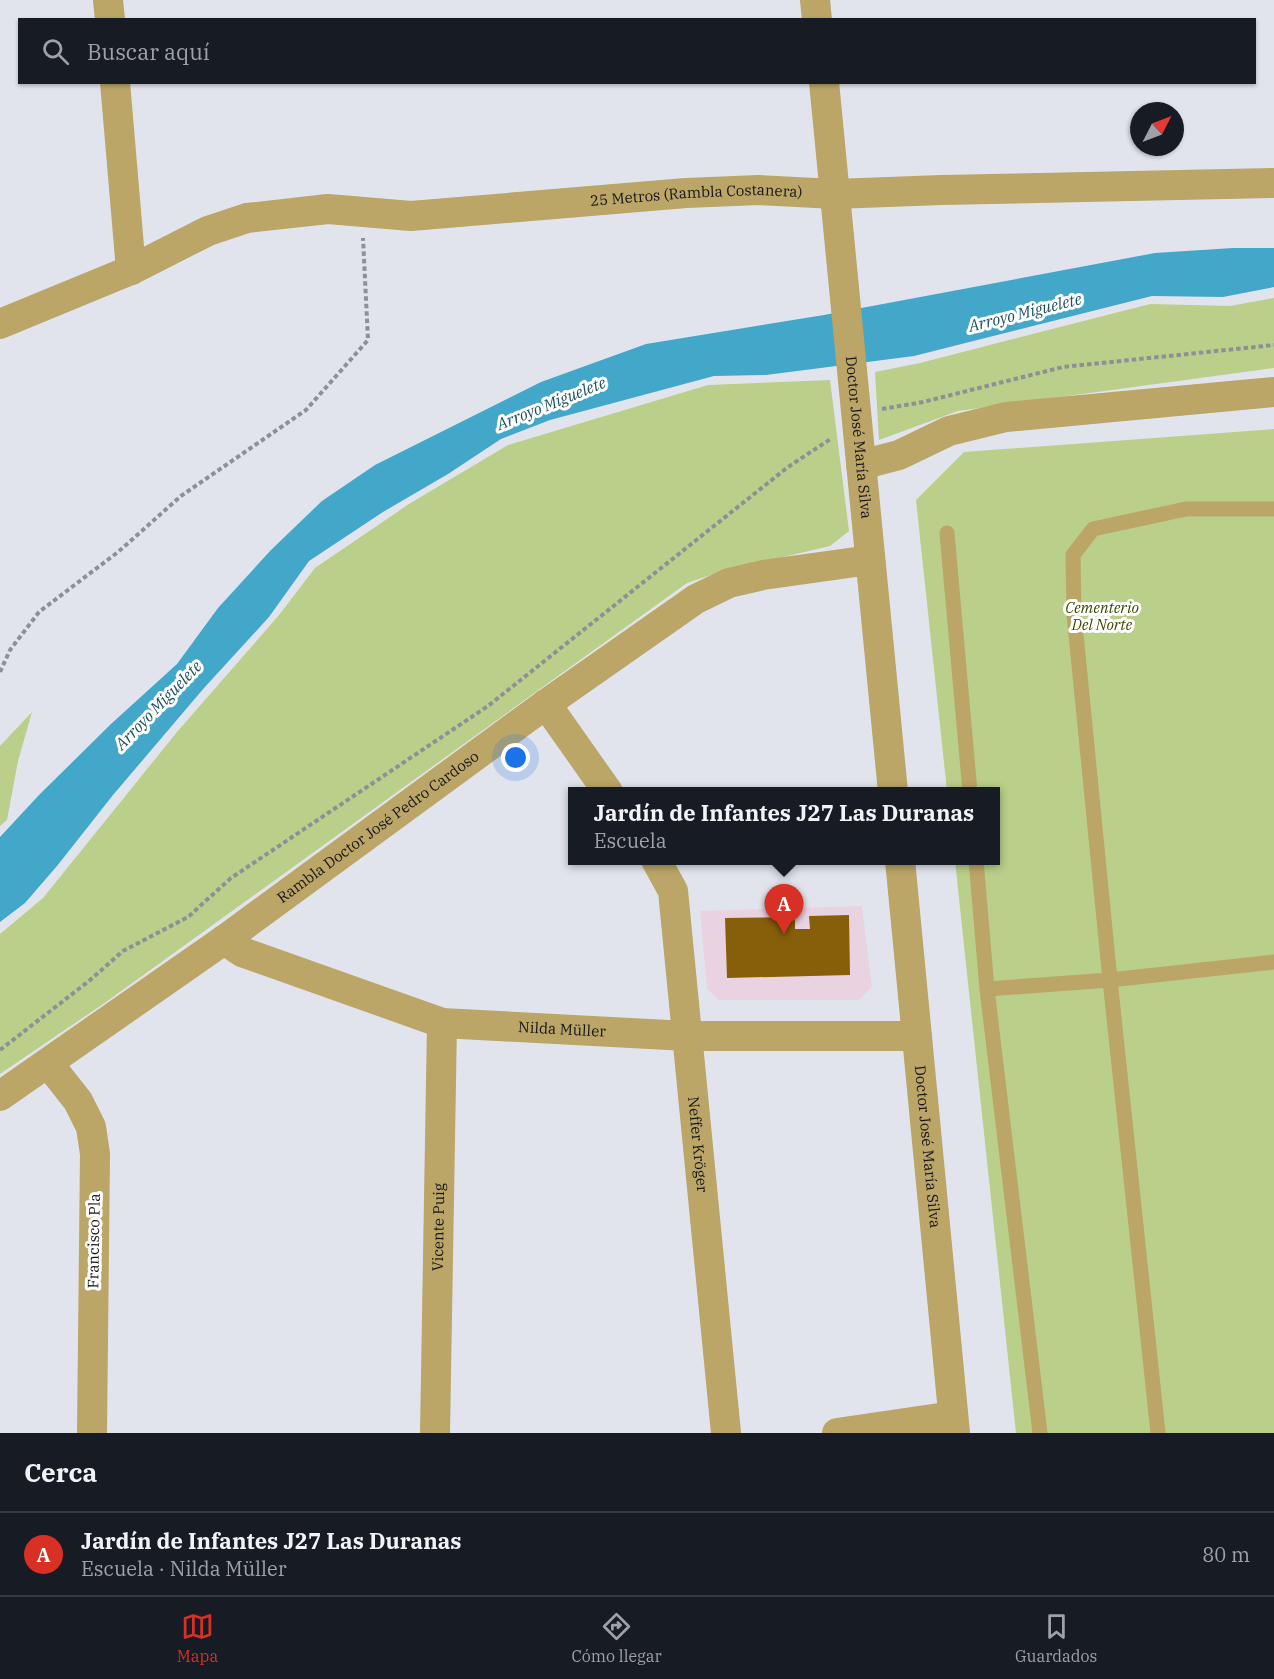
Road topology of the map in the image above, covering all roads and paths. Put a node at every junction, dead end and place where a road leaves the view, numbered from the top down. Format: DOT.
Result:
graph roads {
  1 [pos="108,0"];
  2 [pos="815,0"];
  3 [pos="110,18"];
  4 [pos="817,18"];
  5 [pos="115,84"];
  6 [pos="824,84"];
  7 [pos="1274,183"];
  8 [pos="834,194"];
  9 [pos="362,213"];
  10 [pos="131,270"];
  11 [pos="0,324"];
  12 [pos="1274,392"];
  13 [pos="861,465"];
  14 [pos="1274,509"];
  15 [pos="947,532"];
  16 [pos="870,560"];
  17 [pos="0,672"];
  18 [pos="546,704"];
  19 [pos="604,787"];
  20 [pos="893,787"];
  21 [pos="970,787"];
  22 [pos="658,865"];
  23 [pos="900,865"];
  24 [pos="976,865"];
  25 [pos="224,940"];
  26 [pos="1274,962"];
  27 [pos="1110,980"];
  28 [pos="987,988"];
  29 [pos="442,1023"];
  30 [pos="687,1036"];
  31 [pos="917,1036"];
  32 [pos="48,1063"];
  33 [pos="0,1096"];
  34 [pos="954,1425"];
  35 [pos="92,1433"];
  36 [pos="435,1433"];
  37 [pos="726,1433"];
  38 [pos="837,1433"];
  39 [pos="1040,1433"];
  40 [pos="1158,1433"];
  1 -- 3 [label="street"];
  2 -- 4 [label="street"];
  5 -- 10 [label="street"];
  6 -- 8 [label="street, Doctor José María Silva"];
  7 -- 8 [label="street, 25 Metros (Rambla Costanera)"];
  8 -- 9 [label="street, 25 Metros (Rambla Costanera)"];
  8 -- 13 [label="street, Doctor José María Silva"];
  9 -- 10 [label="street, 25 Metros (Rambla Costanera)"];
  9 -- 17 [label="path"];
  10 -- 11 [label="street, 25 Metros (Rambla Costanera)"];
  12 -- 13 [label="street"];
  13 -- 16 [label="street, Doctor José María Silva"];
  14 -- 27 [label="lane"];
  15 -- 21 [label="lane"];
  16 -- 18 [label="street, Rambla Doctor José Pedro Cardoso"];
  16 -- 20 [label="street, Doctor José María Silva"];
  18 -- 19 [label="street"];
  18 -- 25 [label="street, Rambla Doctor José Pedro Cardoso"];
  22 -- 30 [label="street, Neffer Kröger"];
  23 -- 31 [label="street, Doctor José María Silva"];
  24 -- 28 [label="lane"];
  25 -- 29 [label="street, Nilda Müller"];
  25 -- 32 [label="street, Rambla Doctor José Pedro Cardoso"];
  26 -- 27 [label="lane"];
  27 -- 28 [label="lane"];
  27 -- 40 [label="lane"];
  28 -- 39 [label="lane"];
  29 -- 30 [label="street, Nilda Müller"];
  29 -- 36 [label="street, Vicente Puig"];
  30 -- 31 [label="street, Nilda Müller"];
  30 -- 37 [label="street, Neffer Kröger"];
  31 -- 34 [label="street, Doctor José María Silva"];
  32 -- 33 [label="street, Rambla Doctor José Pedro Cardoso"];
  32 -- 35 [label="street, Francisco Pla"];
  34 -- 38 [label="street"];
}
